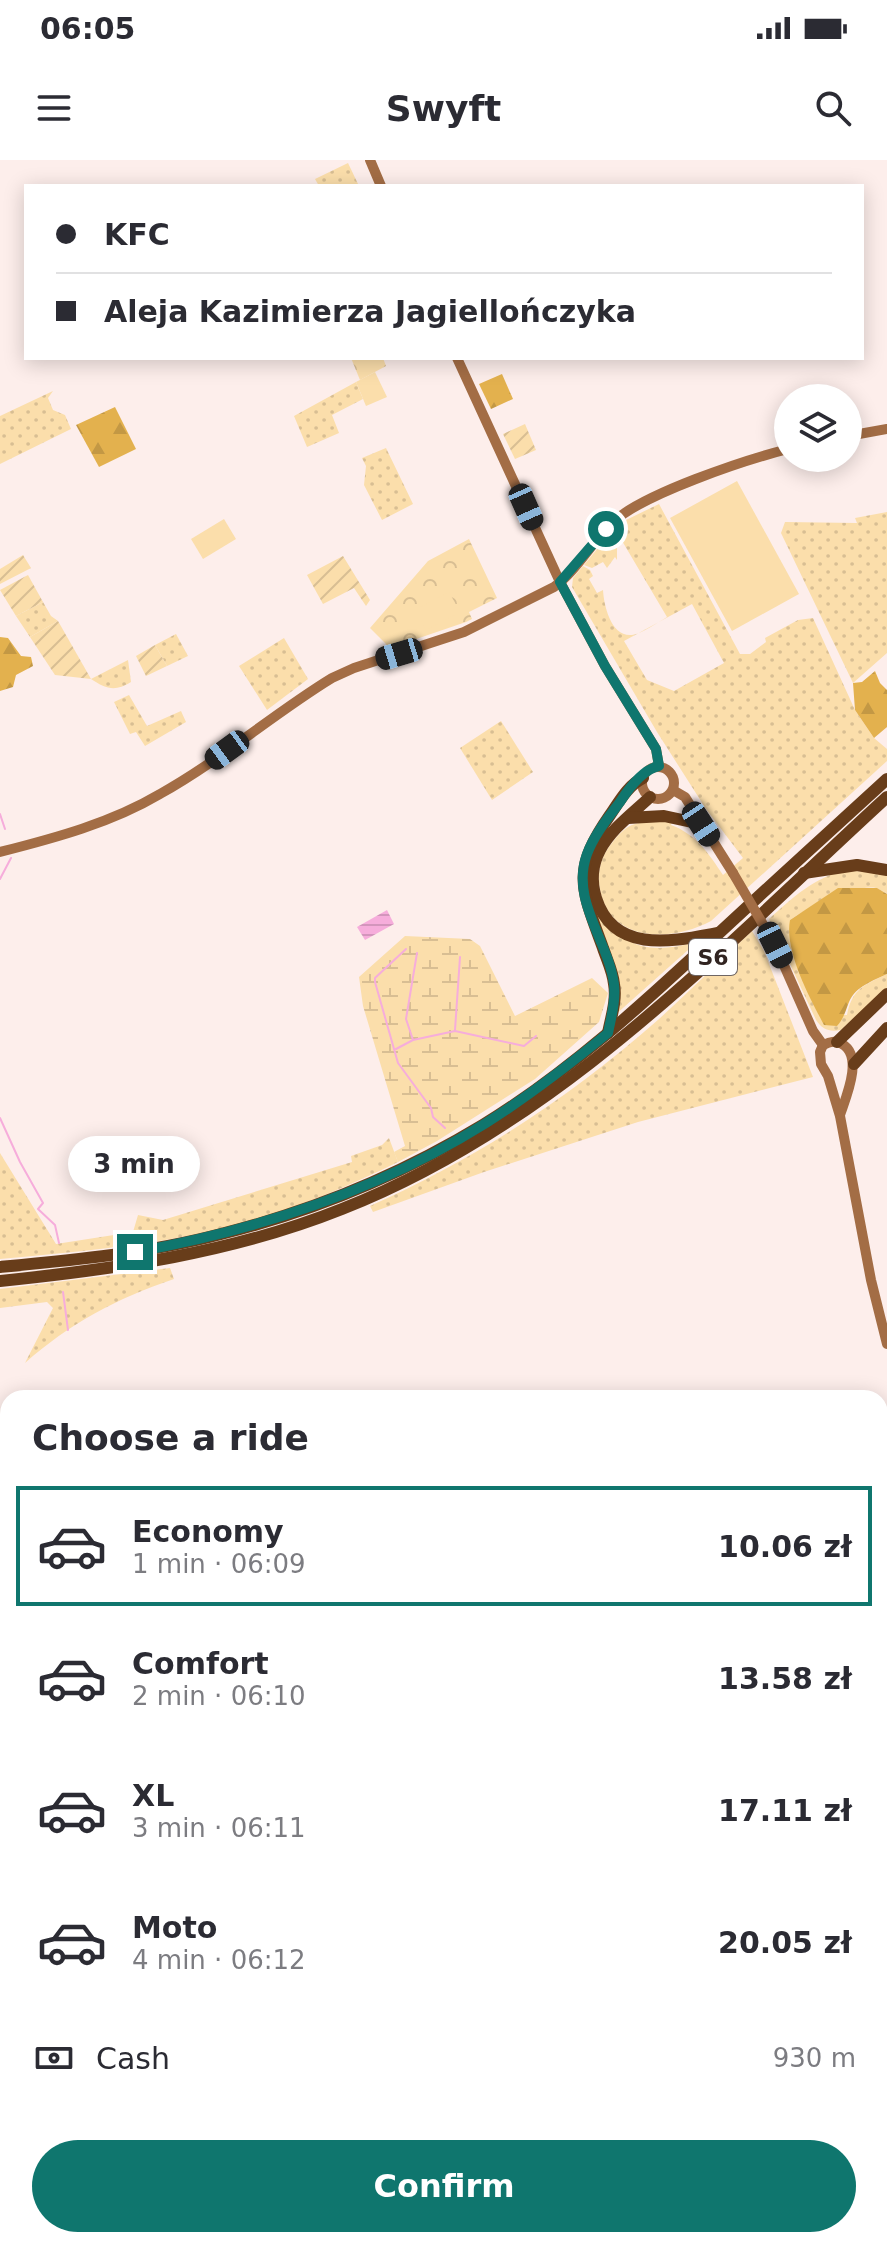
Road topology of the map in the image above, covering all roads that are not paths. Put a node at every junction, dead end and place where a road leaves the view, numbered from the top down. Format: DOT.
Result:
graph roads {
  1 [pos="370,160"];
  2 [pos="380,184"];
  3 [pos="458,360"];
  4 [pos="887,429"];
  5 [pos="862,433"];
  6 [pos="774,454"];
  7 [pos="560,582"];
  8 [pos="659,766"];
  9 [pos="643,778"];
  10 [pos="887,779"];
  11 [pos="673,790"];
  12 [pos="650,797"];
  13 [pos="887,797"];
  14 [pos="628,818"];
  15 [pos="701,824"];
  16 [pos="0,852"];
  17 [pos="887,870"];
  18 [pos="804,873"];
  19 [pos="720,932"];
  20 [pos="887,994"];
  21 [pos="887,1028"];
  22 [pos="608,1033"];
  23 [pos="837,1042"];
  24 [pos="823,1045"];
  25 [pos="852,1069"];
  26 [pos="828,1076"];
  27 [pos="840,1116"];
  28 [pos="0,1267"];
  29 [pos="0,1281"];
  30 [pos="887,1344"];
  1 -- 2 [label="main road"];
  3 -- 7 [label="main road"];
  4 -- 5 [label="main road"];
  6 -- 7 [label="main road"];
  7 -- 8 [label="main road"];
  7 -- 16 [label="main road"];
  8 -- 9 [label="main road"];
  8 -- 11 [label="main road"];
  9 -- 12 [label="main road"];
  9 -- 22 [label="highway"];
  10 -- 19 [label="highway, S6"];
  11 -- 12 [label="main road"];
  11 -- 15 [label="main road"];
  12 -- 14 [label="highway"];
  13 -- 18 [label="highway, S6"];
  14 -- 15 [label="highway"];
  14 -- 19 [label="highway"];
  15 -- 24 [label="main road, bridge"];
  17 -- 18 [label="highway"];
  18 -- 29 [label="highway, S6"];
  19 -- 22 [label="highway, S6"];
  20 -- 23 [label="highway"];
  21 -- 25 [label="highway"];
  22 -- 28 [label="highway, S6"];
  23 -- 24 [label="main road"];
  23 -- 25 [label="main road"];
  24 -- 26 [label="main road"];
  25 -- 26 [label="main road"];
  25 -- 27 [label="main road"];
  26 -- 27 [label="main road"];
  27 -- 30 [label="main road"];
}
